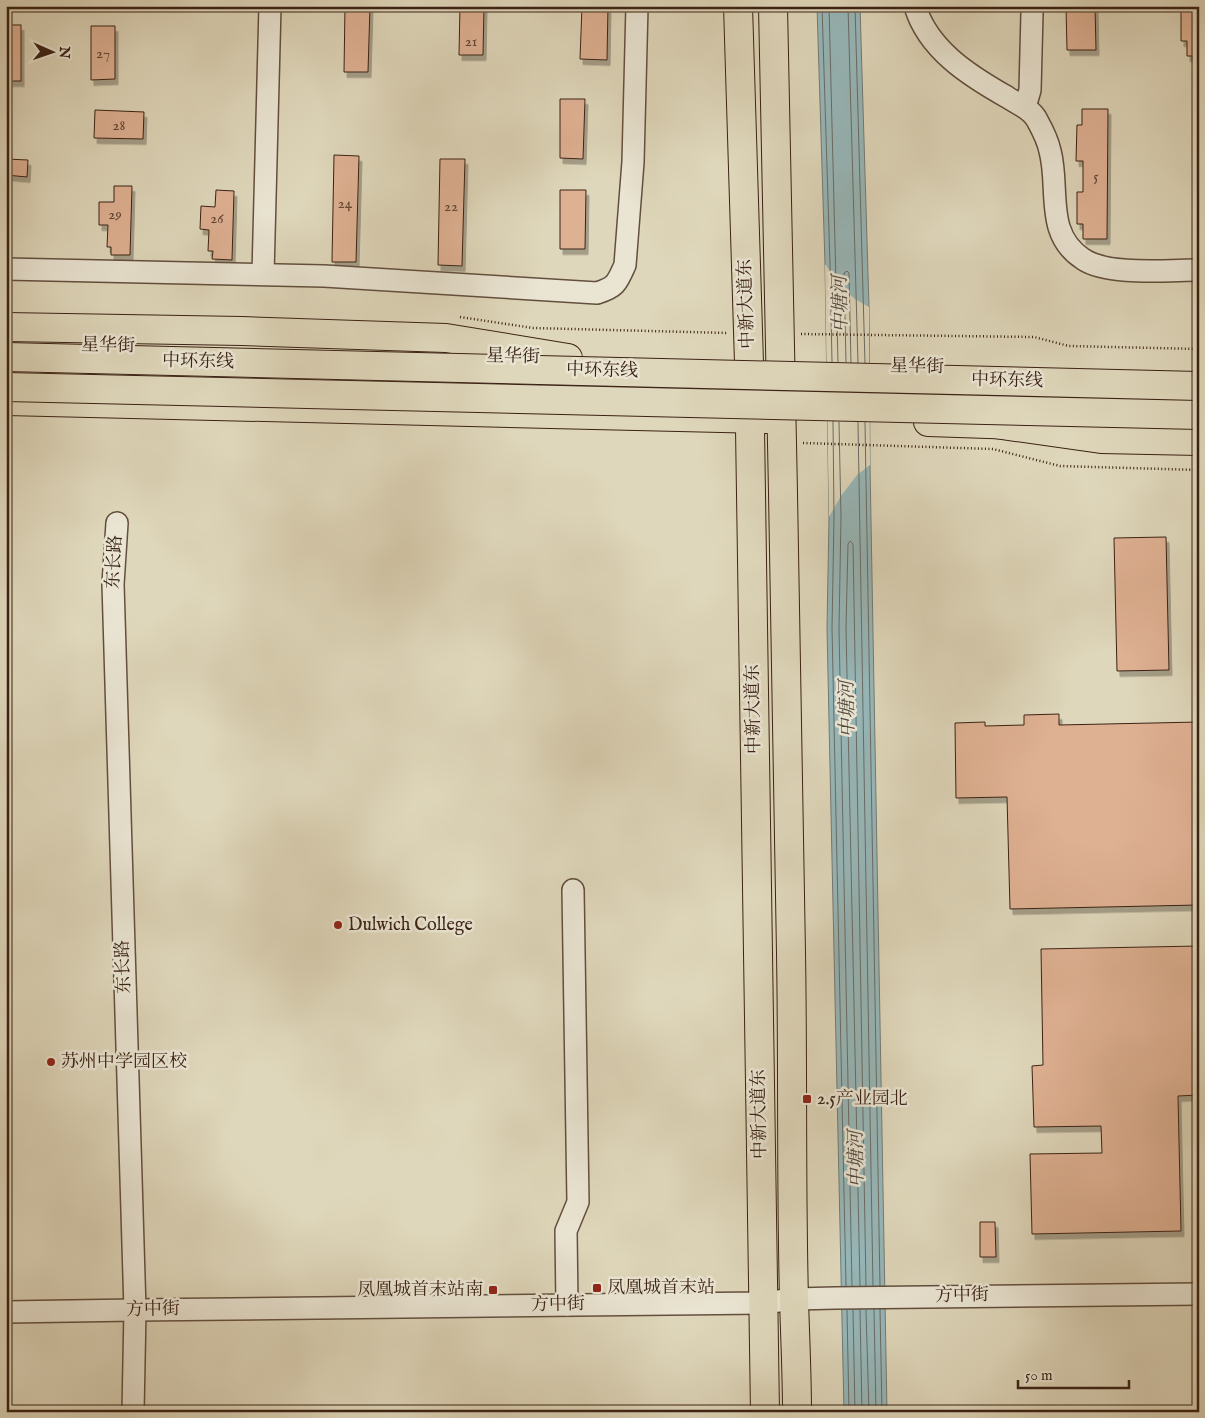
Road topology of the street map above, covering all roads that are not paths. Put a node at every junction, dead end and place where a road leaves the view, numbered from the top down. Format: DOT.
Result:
graph roads {
  1 [pos="270,6"];
  2 [pos="637,6"];
  3 [pos="738,6"];
  4 [pos="773,6"];
  5 [pos="915,6"];
  6 [pos="1032,13"];
  7 [pos="1025,107"];
  8 [pos="6,269"];
  9 [pos="1199,270"];
  10 [pos="263,274"];
  11 [pos="6,327"];
  12 [pos="6,344"];
  13 [pos="6,357"];
  14 [pos="568,358"];
  15 [pos="749,363"];
  16 [pos="780,364"];
  17 [pos="1199,373"];
  18 [pos="1199,386"];
  19 [pos="6,387"];
  20 [pos="6,401"];
  21 [pos="1199,415"];
  22 [pos="750,418"];
  23 [pos="782,419"];
  24 [pos="996,424"];
  25 [pos="1199,429"];
  26 [pos="1199,441"];
  27 [pos="117,523"];
  28 [pos="573,890"];
  29 [pos="1199,1294"];
  30 [pos="794,1299"];
  31 [pos="763,1302"];
  32 [pos="567,1305"];
  33 [pos="135,1310"];
  34 [pos="6,1312"];
  35 [pos="133,1412"];
  36 [pos="765,1412"];
  37 [pos="797,1412"];
  1 -- 10 [label="street"];
  2 -- 10 [label="street"];
  3 -- 15 [label="main road, 中新大道东"];
  4 -- 16 [label="main road, 中新大道东"];
  5 -- 7 [label="street"];
  6 -- 7 [label="street"];
  7 -- 9 [label="street"];
  8 -- 10 [label="street"];
  11 -- 14 [label="main road"];
  12 -- 14 [label="main road, 星华街"];
  13 -- 18 [label="main road, 中环东线, bridge"];
  14 -- 15 [label="main road, 星华街"];
  15 -- 16 [label="main road, 星华街"];
  15 -- 22 [label="main road, 中新大道东"];
  16 -- 17 [label="main road, 星华街"];
  16 -- 23 [label="main road, 中新大道东"];
  19 -- 21 [label="main road, 中环东线, bridge"];
  20 -- 22 [label="main road"];
  22 -- 23 [label="main road"];
  22 -- 31 [label="main road, 中新大道东"];
  23 -- 24 [label="main road"];
  23 -- 30 [label="main road, 中新大道东"];
  24 -- 25 [label="main road"];
  24 -- 26 [label="main road"];
  27 -- 33 [label="street, 东长路"];
  28 -- 32 [label="street"];
  29 -- 30 [label="street, 方中街"];
  30 -- 31 [label="street, 方中街"];
  30 -- 37 [label="main road, 中新大道东"];
  31 -- 32 [label="street, 方中街"];
  31 -- 36 [label="main road, 中新大道东"];
  32 -- 33 [label="street, 方中街"];
  33 -- 34 [label="street, 方中街"];
  33 -- 35 [label="street, 东长路"];
}
